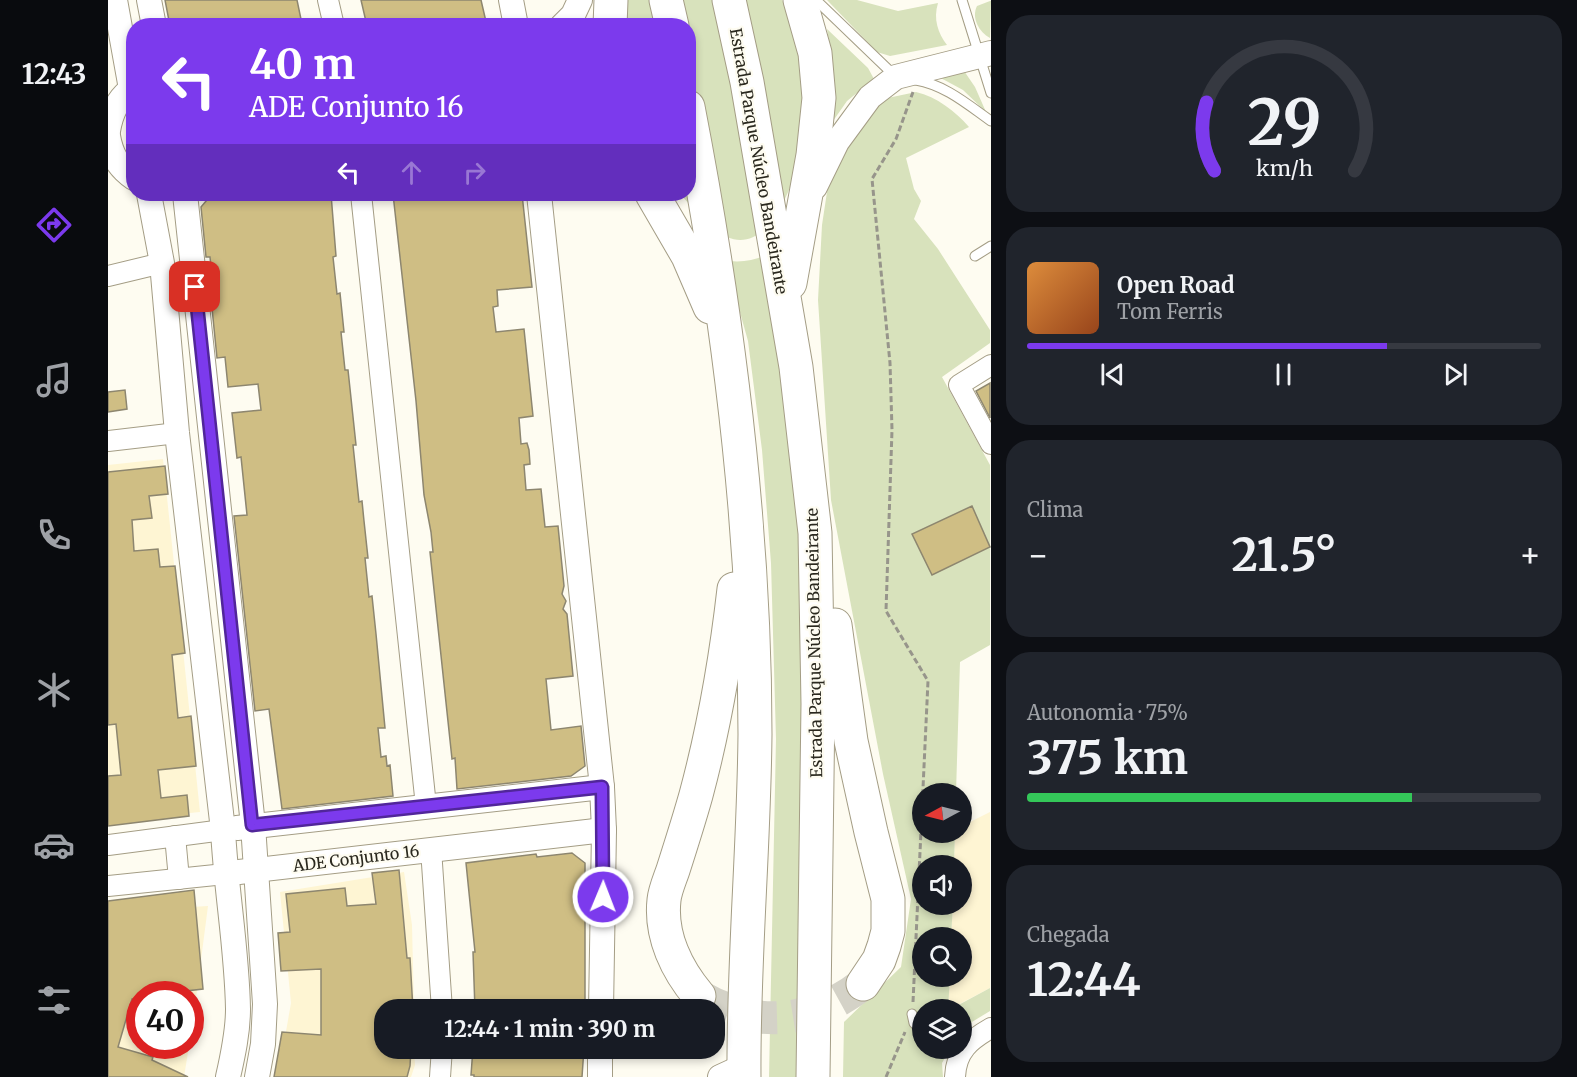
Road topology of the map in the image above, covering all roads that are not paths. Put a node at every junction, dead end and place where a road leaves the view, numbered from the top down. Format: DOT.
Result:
graph roads {
  1 [pos="115,0"];
  2 [pos="149,0"];
  3 [pos="328,0"];
  4 [pos="511,0"];
  5 [pos="580,0"];
  6 [pos="611,0"];
  7 [pos="666,0"];
  8 [pos="729,0"];
  9 [pos="800,0"];
  10 [pos="816,0"];
  11 [pos="962,0"];
  12 [pos="152,18"];
  13 [pos="332,18"];
  14 [pos="514,18"];
  15 [pos="570,18"];
  16 [pos="610,18"];
  17 [pos="670,18"];
  18 [pos="984,55"];
  19 [pos="126,57"];
  20 [pos="907,79"];
  21 [pos="990,93"];
  22 [pos="126,94"];
  23 [pos="990,121"];
  24 [pos="108,131"];
  25 [pos="108,135"];
  26 [pos="696,154"];
  27 [pos="126,172"];
  28 [pos="150,201"];
  29 [pos="186,201"];
  30 [pos="363,201"];
  31 [pos="540,201"];
  32 [pos="656,201"];
  33 [pos="803,211"];
  34 [pos="990,246"];
  35 [pos="975,256"];
  36 [pos="162,263"];
  37 [pos="108,276"];
  38 [pos="786,312"];
  39 [pos="730,352"];
  40 [pos="990,365"];
  41 [pos="177,433"];
  42 [pos="108,441"];
  43 [pos="990,444"];
  44 [pos="815,532"];
  45 [pos="749,536"];
  46 [pos="602,787"];
  47 [pos="426,806"];
  48 [pos="252,825"];
  49 [pos="223,830"];
  50 [pos="604,830"];
  51 [pos="175,836"];
  52 [pos="108,845"];
  53 [pos="431,849"];
  54 [pos="256,871"];
  55 [pos="225,874"];
  56 [pos="179,879"];
  57 [pos="108,886"];
  58 [pos="863,984"];
  59 [pos="699,996"];
  60 [pos="441,999"];
  61 [pos="601,999"];
  62 [pos="990,1028"];
  63 [pos="972,1037"];
  64 [pos="441,1059"];
  65 [pos="600,1059"];
  66 [pos="958,1059"];
  67 [pos="736,1074"];
  68 [pos="228,1077"];
  69 [pos="257,1077"];
  70 [pos="440,1077"];
  71 [pos="600,1077"];
  72 [pos="813,1077"];
  73 [pos="955,1077"];
  1 -- 19 [label="street"];
  2 -- 12 [label="street"];
  3 -- 13 [label="street"];
  4 -- 14 [label="street"];
  5 -- 15 [label="street"];
  6 -- 16 [label="highway"];
  7 -- 17 [label="highway"];
  8 -- 38 [label="highway, Estrada Parque Núcleo Bandeirante"];
  9 -- 33 [label="highway"];
  10 -- 20 [label="lane"];
  11 -- 18 [label="lane"];
  18 -- 20 [label="street"];
  18 -- 21 [label="lane"];
  20 -- 23 [label="lane"];
  20 -- 33 [label="street"];
  22 -- 24 [label="street"];
  25 -- 27 [label="street"];
  26 -- 39 [label="highway"];
  28 -- 36 [label="street"];
  29 -- 48 [label="street"];
  30 -- 47 [label="street"];
  31 -- 46 [label="street"];
  32 -- 39 [label="highway"];
  33 -- 38 [label="highway"];
  34 -- 35 [label="lane"];
  36 -- 37 [label="street"];
  36 -- 41 [label="street"];
  38 -- 44 [label="highway, Estrada Parque Núcleo Bandeirante"];
  39 -- 45 [label="highway"];
  40 -- 43 [label="street"];
  41 -- 42 [label="street"];
  41 -- 49 [label="street"];
  44 -- 58 [label="highway"];
  44 -- 72 [label="highway, Estrada Parque Núcleo Bandeirante"];
  45 -- 59 [label="highway"];
  45 -- 67 [label="highway"];
  46 -- 47 [label="street"];
  46 -- 50 [label="street"];
  47 -- 48 [label="street"];
  48 -- 49 [label="street"];
  48 -- 54 [label="street"];
  49 -- 51 [label="street"];
  49 -- 55 [label="street"];
  50 -- 53 [label="street, ADE Conjunto 16"];
  50 -- 61 [label="street"];
  51 -- 52 [label="street"];
  51 -- 56 [label="street"];
  53 -- 54 [label="street, ADE Conjunto 16"];
  53 -- 60 [label="street"];
  54 -- 55 [label="street, ADE Conjunto 16"];
  54 -- 69 [label="street"];
  55 -- 56 [label="street, ADE Conjunto 16"];
  55 -- 68 [label="street"];
  56 -- 57 [label="street, ADE Conjunto 16"];
  62 -- 63 [label="street"];
  64 -- 70 [label="street"];
  65 -- 71 [label="street"];
  66 -- 73 [label="street"];
}
